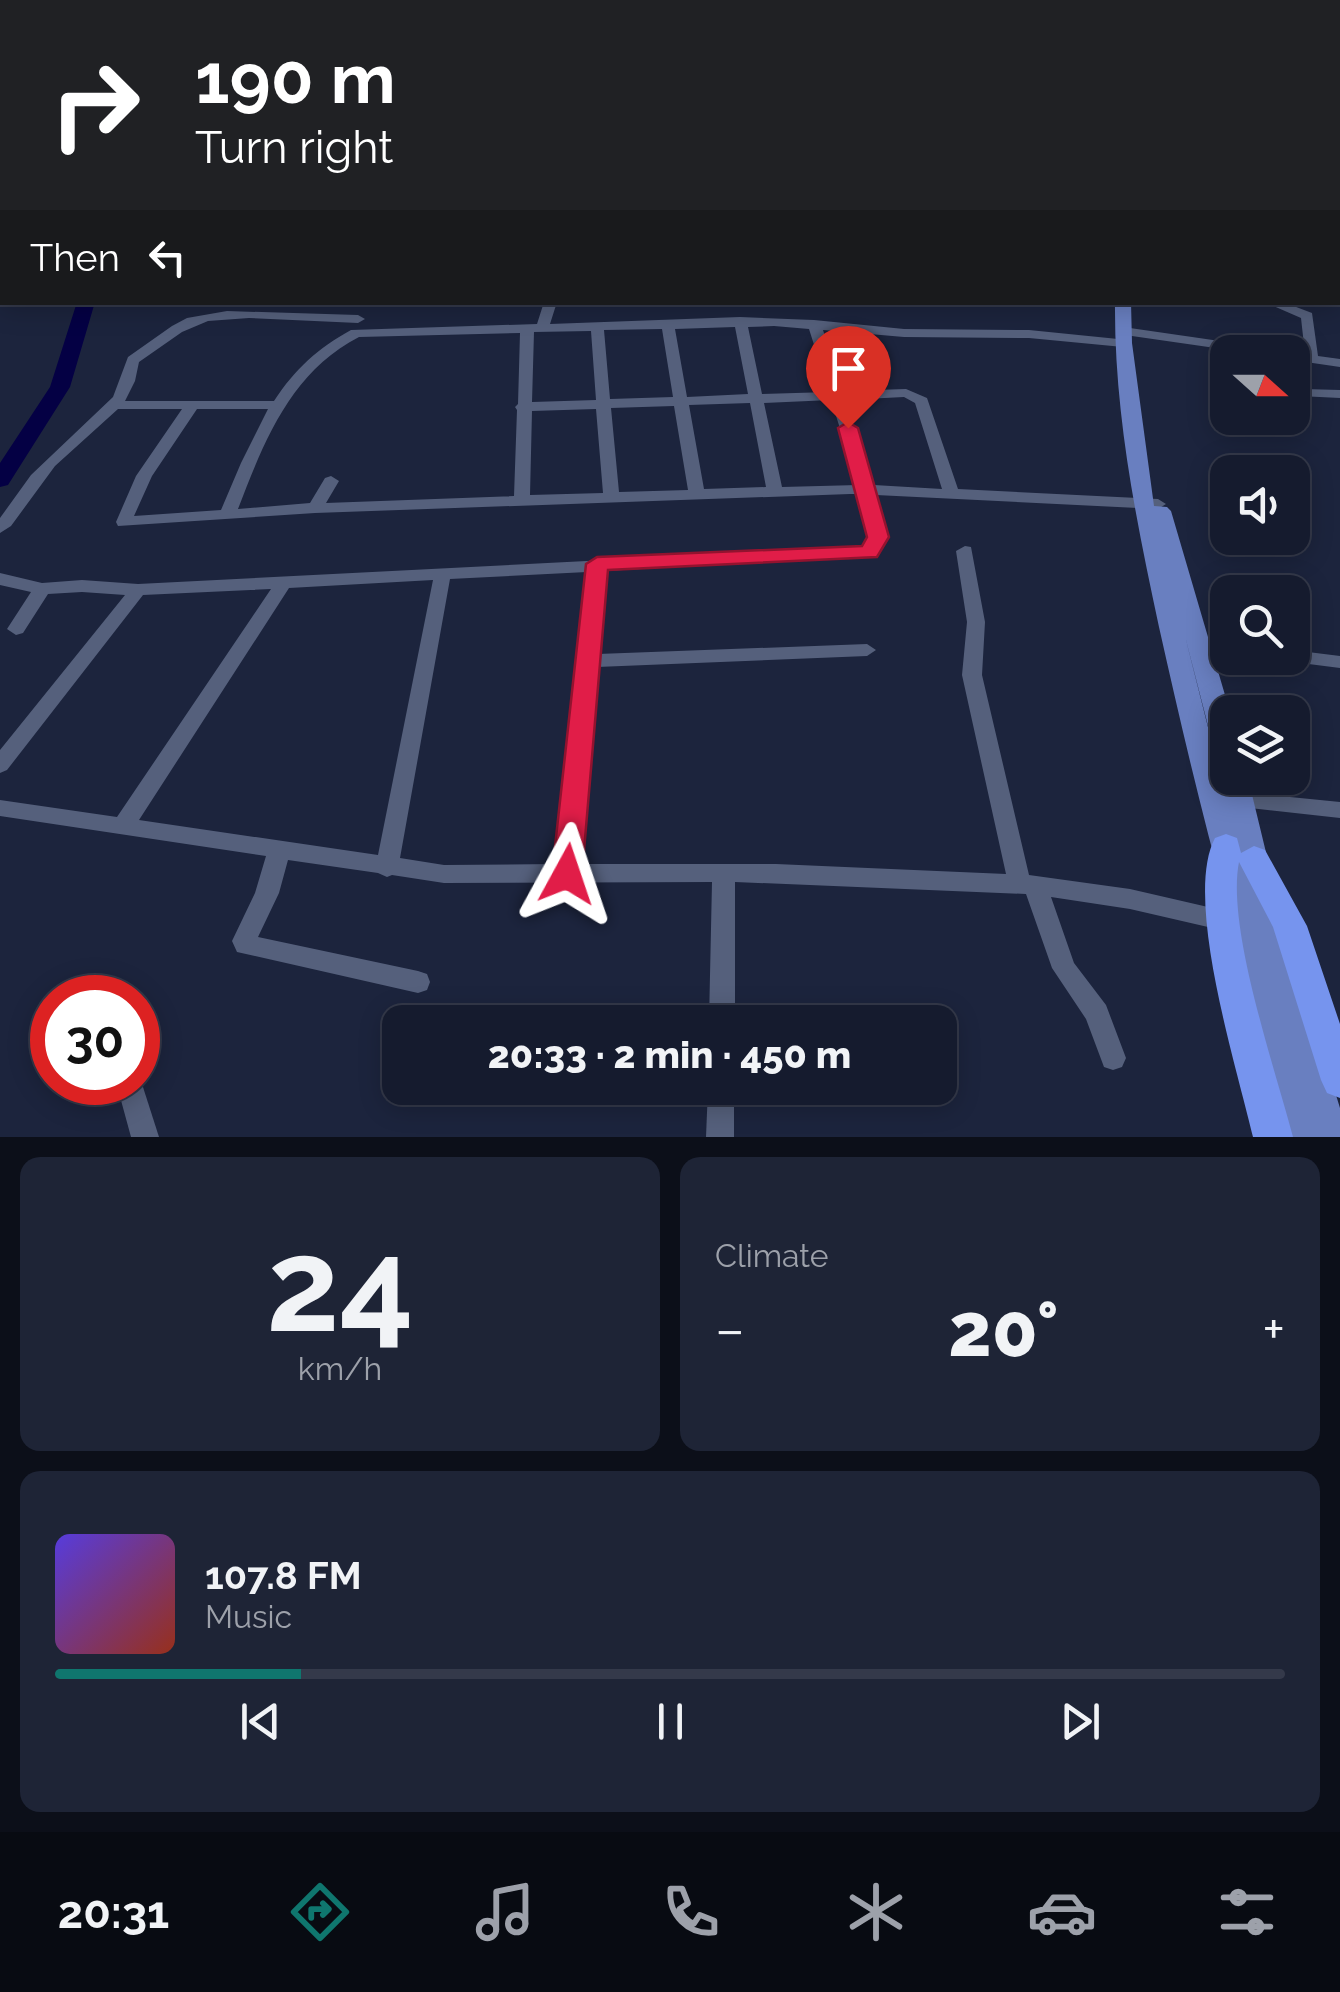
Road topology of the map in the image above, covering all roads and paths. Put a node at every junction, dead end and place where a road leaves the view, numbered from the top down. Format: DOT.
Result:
graph roads {
  1 [pos="226,305"];
  2 [pos="367,305"];
  3 [pos="549,305"];
  4 [pos="1126,305"];
  5 [pos="1278,305"];
  6 [pos="731,306"];
  7 [pos="797,308"];
  8 [pos="234,317"];
  9 [pos="740,321"];
  10 [pos="721,322"];
  11 [pos="787,322"];
  12 [pos="814,324"];
  13 [pos="668,325"];
  14 [pos="360,326"];
  15 [pos="597,326"];
  16 [pos="535,329"];
  17 [pos="1127,338"];
  18 [pos="1210,346"];
  19 [pos="1312,359"];
  20 [pos="1340,363"];
  21 [pos="1310,393"];
  22 [pos="1340,394"];
  23 [pos="838,398"];
  24 [pos="755,400"];
  25 [pos="679,402"];
  26 [pos="192,404"];
  27 [pos="603,404"];
  28 [pos="113,405"];
  29 [pos="278,406"];
  30 [pos="522,407"];
  31 [pos="331,481"];
  32 [pos="867,489"];
  33 [pos="775,490"];
  34 [pos="951,493"];
  35 [pos="697,494"];
  36 [pos="611,498"];
  37 [pos="522,502"];
  38 [pos="1150,505"];
  39 [pos="316,508"];
  40 [pos="228,514"];
  41 [pos="0,528"];
  42 [pos="965,550"];
  43 [pos="597,564"];
  44 [pos="442,572"];
  45 [pos="0,579"];
  46 [pos="284,582"];
  47 [pos="42,589"];
  48 [pos="138,590"];
  49 [pos="16,629"];
  50 [pos="1200,645"];
  51 [pos="1210,646"];
  52 [pos="868,650"];
  53 [pos="1310,658"];
  54 [pos="588,661"];
  55 [pos="1340,662"];
  56 [pos="1213,695"];
  57 [pos="0,765"];
  58 [pos="1237,795"];
  59 [pos="1270,795"];
  60 [pos="0,808"];
  61 [pos="1340,810"];
  62 [pos="124,826"];
  63 [pos="280,848"];
  64 [pos="1240,853"];
  65 [pos="386,868"];
  66 [pos="567,874"];
  67 [pos="724,874"];
  68 [pos="1027,885"];
  69 [pos="1222,920"];
  70 [pos="418,982"];
  71 [pos="722,1005"];
  72 [pos="1113,1058"];
  73 [pos="1340,1080"];
  74 [pos="1263,1098"];
  75 [pos="136,1105"];
  76 [pos="721,1105"];
  77 [pos="146,1137"];
  78 [pos="720,1137"];
  79 [pos="1262,1137"];
  80 [pos="1273,1137"];
  81 [pos="1304,1137"];
  82 [pos="1331,1137"];
  1 -- 8 [label="street"];
  2 -- 14 [label="street"];
  3 -- 16 [label="street"];
  4 -- 17 [label="main road"];
  5 -- 19 [label="street"];
  6 -- 10 [label="street"];
  7 -- 11 [label="street"];
  8 -- 14 [label="street"];
  8 -- 28 [label="street"];
  9 -- 10 [label="street"];
  9 -- 11 [label="street"];
  9 -- 24 [label="street"];
  10 -- 13 [label="street"];
  11 -- 12 [label="street"];
  12 -- 17 [label="street"];
  12 -- 23 [label="street"];
  13 -- 15 [label="street"];
  13 -- 25 [label="street"];
  14 -- 16 [label="street"];
  14 -- 29 [label="street"];
  15 -- 16 [label="street"];
  15 -- 27 [label="street"];
  16 -- 30 [label="street"];
  17 -- 18 [label="street"];
  17 -- 38 [label="main road"];
  19 -- 20 [label="street"];
  21 -- 22 [label="street"];
  23 -- 24 [label="street"];
  23 -- 32 [label="street"];
  23 -- 34 [label="street"];
  24 -- 25 [label="street"];
  24 -- 33 [label="street"];
  25 -- 27 [label="street"];
  25 -- 35 [label="street"];
  26 -- 28 [label="street"];
  26 -- 29 [label="street"];
  26 -- 40 [label="street"];
  27 -- 30 [label="street"];
  27 -- 36 [label="street"];
  28 -- 41 [label="street"];
  29 -- 40 [label="street"];
  30 -- 37 [label="street"];
  31 -- 39 [label="street"];
  32 -- 33 [label="street"];
  32 -- 34 [label="street"];
  32 -- 43 [label="street"];
  33 -- 35 [label="street"];
  34 -- 38 [label="street"];
  35 -- 36 [label="street"];
  36 -- 37 [label="street"];
  37 -- 39 [label="street"];
  38 -- 50 [label="main road"];
  38 -- 64 [label="main road"];
  39 -- 40 [label="street"];
  42 -- 68 [label="street"];
  43 -- 44 [label="street"];
  43 -- 54 [label="street"];
  44 -- 46 [label="street"];
  44 -- 65 [label="street"];
  45 -- 47 [label="street"];
  46 -- 48 [label="street"];
  46 -- 62 [label="street"];
  47 -- 48 [label="street"];
  47 -- 49 [label="street"];
  48 -- 57 [label="street"];
  50 -- 51 [label="street"];
  50 -- 56 [label="main road"];
  52 -- 54 [label="street"];
  53 -- 55 [label="street"];
  54 -- 66 [label="street"];
  58 -- 64 [label="main road"];
  59 -- 61 [label="street"];
  60 -- 62 [label="street"];
  62 -- 63 [label="street"];
  63 -- 65 [label="street"];
  63 -- 70 [label="street"];
  64 -- 69 [label="highway"];
  64 -- 73 [label="highway"];
  64 -- 81 [label="main road"];
  64 -- 82 [label="main road"];
  65 -- 66 [label="street"];
  66 -- 67 [label="street"];
  67 -- 68 [label="street"];
  67 -- 71 [label="street"];
  68 -- 69 [label="street"];
  68 -- 72 [label="street"];
  69 -- 74 [label="highway"];
  74 -- 79 [label="highway"];
  74 -- 80 [label="highway"];
  75 -- 77 [label="street"];
  76 -- 78 [label="street"];
}
